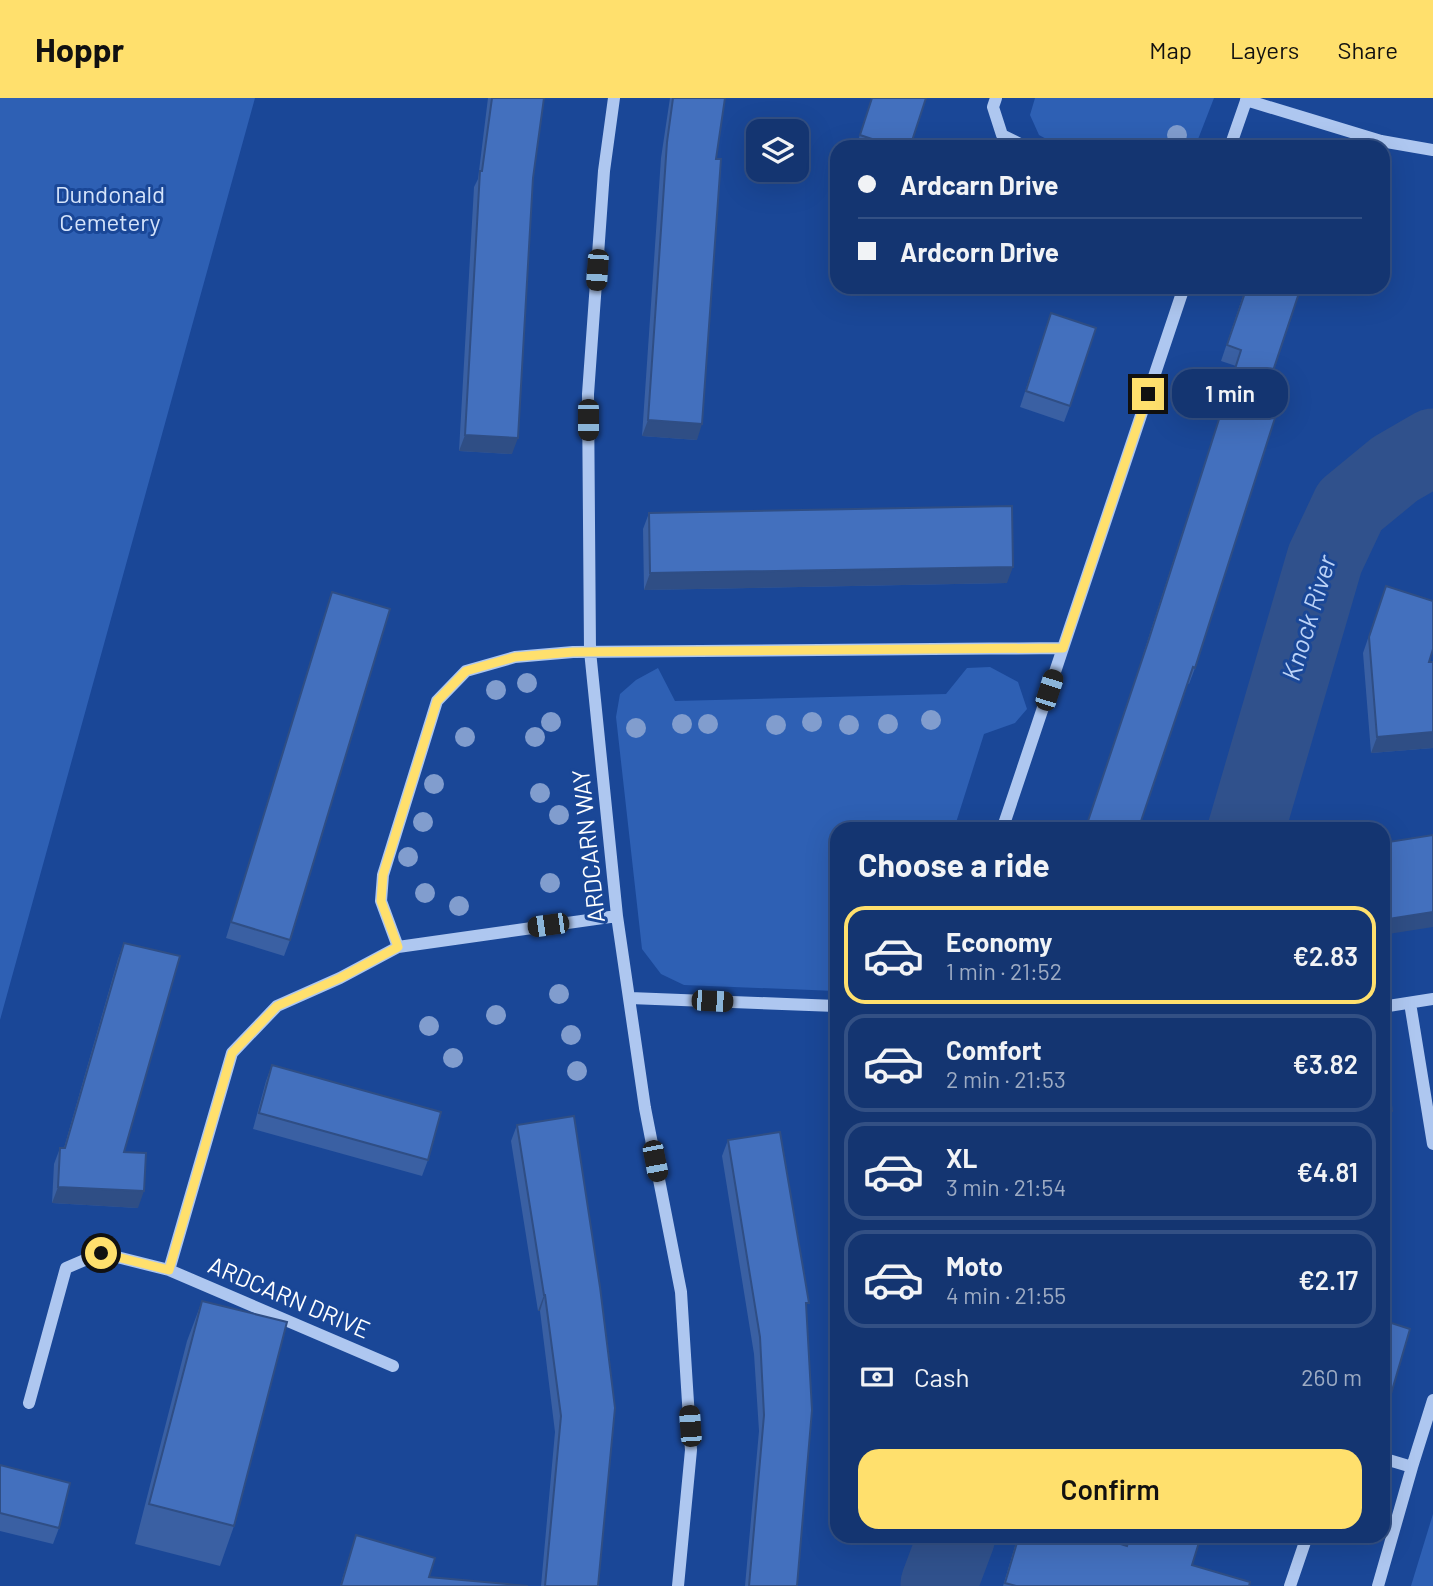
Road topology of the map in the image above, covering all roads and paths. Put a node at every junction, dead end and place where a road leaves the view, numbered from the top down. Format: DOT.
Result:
graph roads {
  1 [pos="614,98"];
  2 [pos="996,98"];
  3 [pos="1246,99"];
  4 [pos="1012,140"];
  5 [pos="1232,140"];
  6 [pos="1378,140"];
  7 [pos="1390,143"];
  8 [pos="1433,150"];
  9 [pos="1182,294"];
  10 [pos="1063,648"];
  11 [pos="590,651"];
  12 [pos="1005,822"];
  13 [pos="617,916"];
  14 [pos="398,947"];
  15 [pos="629,998"];
  16 [pos="1433,999"];
  17 [pos="1410,1003"];
  18 [pos="830,1006"];
  19 [pos="1390,1006"];
  20 [pos="1433,1144"];
  21 [pos="169,1270"];
  22 [pos="393,1366"];
  23 [pos="1433,1400"];
  24 [pos="29,1403"];
  25 [pos="1390,1460"];
  26 [pos="1412,1467"];
  27 [pos="1305,1543"];
  28 [pos="678,1586"];
  29 [pos="1290,1586"];
  30 [pos="1378,1586"];
  1 -- 11 [label="street, ARDCARN WAY"];
  2 -- 4 [label="street"];
  3 -- 5 [label="street"];
  3 -- 6 [label="street"];
  7 -- 8 [label="street"];
  9 -- 10 [label="street"];
  10 -- 11 [label="street"];
  10 -- 12 [label="street"];
  11 -- 13 [label="street, ARDCARN WAY"];
  11 -- 14 [label="street"];
  13 -- 14 [label="street, ARDCARN DRIVE"];
  13 -- 15 [label="street, ARDCARN WAY"];
  14 -- 21 [label="street, ARDCARN DRIVE"];
  15 -- 18 [label="street"];
  15 -- 28 [label="street, ARDCARN WAY"];
  16 -- 17 [label="street"];
  17 -- 19 [label="street"];
  17 -- 20 [label="street"];
  21 -- 22 [label="street, ARDCARN DRIVE"];
  21 -- 24 [label="street, ARDCARN DRIVE"];
  23 -- 26 [label="street"];
  25 -- 26 [label="street"];
  26 -- 30 [label="street"];
  27 -- 29 [label="street"];
}
